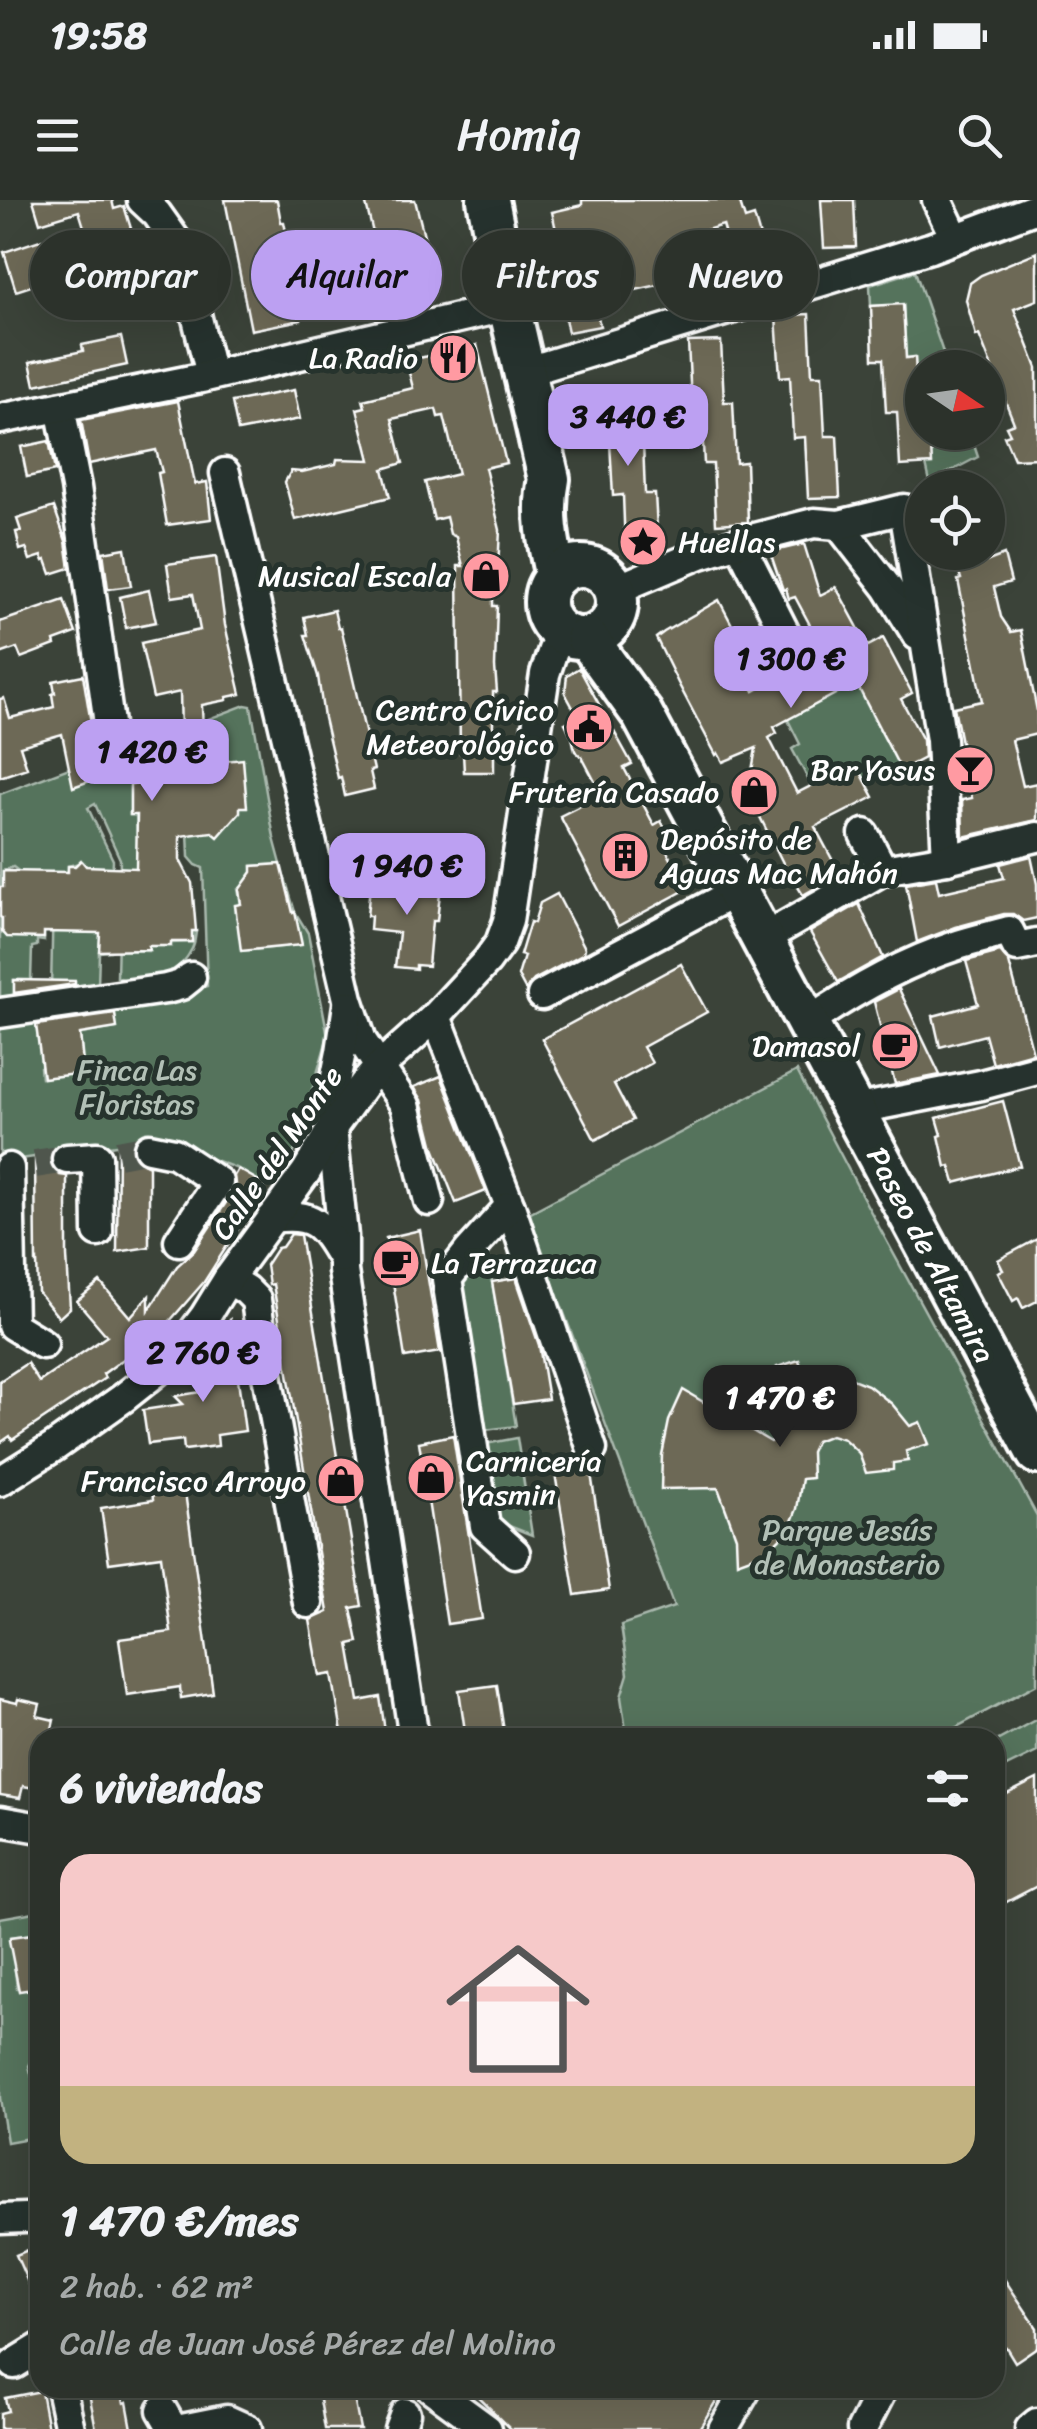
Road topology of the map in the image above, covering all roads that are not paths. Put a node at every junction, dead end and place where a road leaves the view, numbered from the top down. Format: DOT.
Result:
graph roads {
  1 [pos="142,200"];
  2 [pos="488,200"];
  3 [pos="937,200"];
  4 [pos="1037,208"];
  5 [pos="494,230"];
  6 [pos="955,238"];
  7 [pos="462,317"];
  8 [pos="513,320"];
  9 [pos="526,372"];
  10 [pos="212,375"];
  11 [pos="60,407"];
  12 [pos="0,419"];
  13 [pos="225,473"];
  14 [pos="839,524"];
  15 [pos="740,542"];
  16 [pos="902,586"];
  17 [pos="587,603"];
  18 [pos="795,653"];
  19 [pos="111,738"];
  20 [pos="864,834"];
  21 [pos="1037,837"];
  22 [pos="946,858"];
  23 [pos="883,870"];
  24 [pos="738,891"];
  25 [pos="764,938"];
  26 [pos="1037,944"];
  27 [pos="190,978"];
  28 [pos="542,995"];
  29 [pos="348,999"];
  30 [pos="0,1013"];
  31 [pos="436,1016"];
  32 [pos="808,1023"];
  33 [pos="341,1052"];
  34 [pos="1037,1070"];
  35 [pos="372,1076"];
  36 [pos="853,1110"];
  37 [pos="332,1128"];
  38 [pos="149,1148"];
  39 [pos="66,1159"];
  40 [pos="15,1167"];
  41 [pos="430,1201"];
  42 [pos="510,1206"];
  43 [pos="272,1218"];
  44 [pos="98,1232"];
  45 [pos="180,1241"];
  46 [pos="342,1260"];
  47 [pos="228,1279"];
  48 [pos="43,1344"];
  49 [pos="592,1449"];
  50 [pos="1037,1453"];
  51 [pos="0,1481"];
  52 [pos="515,1553"];
  53 [pos="308,1603"];
  54 [pos="412,1728"];
  55 [pos="0,1821"];
  56 [pos="30,1826"];
  57 [pos="30,2354"];
  58 [pos="14,2364"];
  59 [pos="63,2398"];
  60 [pos="445,2398"];
  61 [pos="741,2398"];
  62 [pos="878,2398"];
  63 [pos="172,2423"];
  64 [pos="1037,2423"];
  65 [pos="70,2429"];
  66 [pos="247,2429"];
  67 [pos="487,2429"];
  68 [pos="723,2429"];
  69 [pos="862,2429"];
  70 [pos="1030,2429"];
  1 -- 10 [label="street"];
  2 -- 5 [label="main road, Paseo de Altamira"];
  3 -- 6 [label="street"];
  4 -- 6 [label="street"];
  6 -- 9 [label="street"];
  7 -- 10 [label="street"];
  8 -- 9 [label="main road, Paseo de Altamira"];
  9 -- 17 [label="main road, Paseo de Altamira"];
  10 -- 11 [label="street"];
  11 -- 12 [label="street"];
  11 -- 19 [label="street"];
  13 -- 29 [label="street"];
  14 -- 15 [label="street"];
  14 -- 16 [label="street"];
  14 -- 16 [label="street"];
  15 -- 17 [label="street"];
  15 -- 18 [label="street"];
  16 -- 22 [label="street"];
  17 -- 24 [label="main road, Paseo de Altamira"];
  17 -- 31 [label="street, Calle del Monte"];
  20 -- 23 [label="street"];
  21 -- 22 [label="street"];
  22 -- 23 [label="street"];
  23 -- 25 [label="street"];
  24 -- 25 [label="main road, Paseo de Altamira"];
  24 -- 28 [label="street"];
  25 -- 32 [label="main road, Paseo de Altamira"];
  26 -- 32 [label="street"];
  27 -- 30 [label="street"];
  29 -- 33 [label="street"];
  29 -- 35 [label="street"];
  31 -- 35 [label="street, Calle del Monte"];
  31 -- 42 [label="street"];
  32 -- 36 [label="main road, Paseo de Altamira"];
  33 -- 35 [label="street"];
  33 -- 37 [label="street"];
  34 -- 36 [label="street, Paseo de Altamira"];
  35 -- 37 [label="street, Calle del Monte"];
  35 -- 41 [label="street"];
  36 -- 50 [label="main road, Paseo de Altamira"];
  37 -- 43 [label="street, Calle del Monte"];
  37 -- 46 [label="street"];
  38 -- 45 [label="street"];
  39 -- 44 [label="street"];
  40 -- 48 [label="street"];
  42 -- 49 [label="street"];
  42 -- 52 [label="street"];
  43 -- 46 [label="street"];
  43 -- 47 [label="street, Calle del Monte"];
  46 -- 54 [label="street"];
  47 -- 51 [label="street, Calle del Monte"];
  47 -- 53 [label="street"];
  55 -- 56 [label="street"];
  57 -- 58 [label="street"];
  59 -- 65 [label="street"];
  60 -- 67 [label="street"];
  61 -- 68 [label="street"];
  62 -- 69 [label="street"];
  63 -- 66 [label="street"];
  64 -- 70 [label="street"];
}
